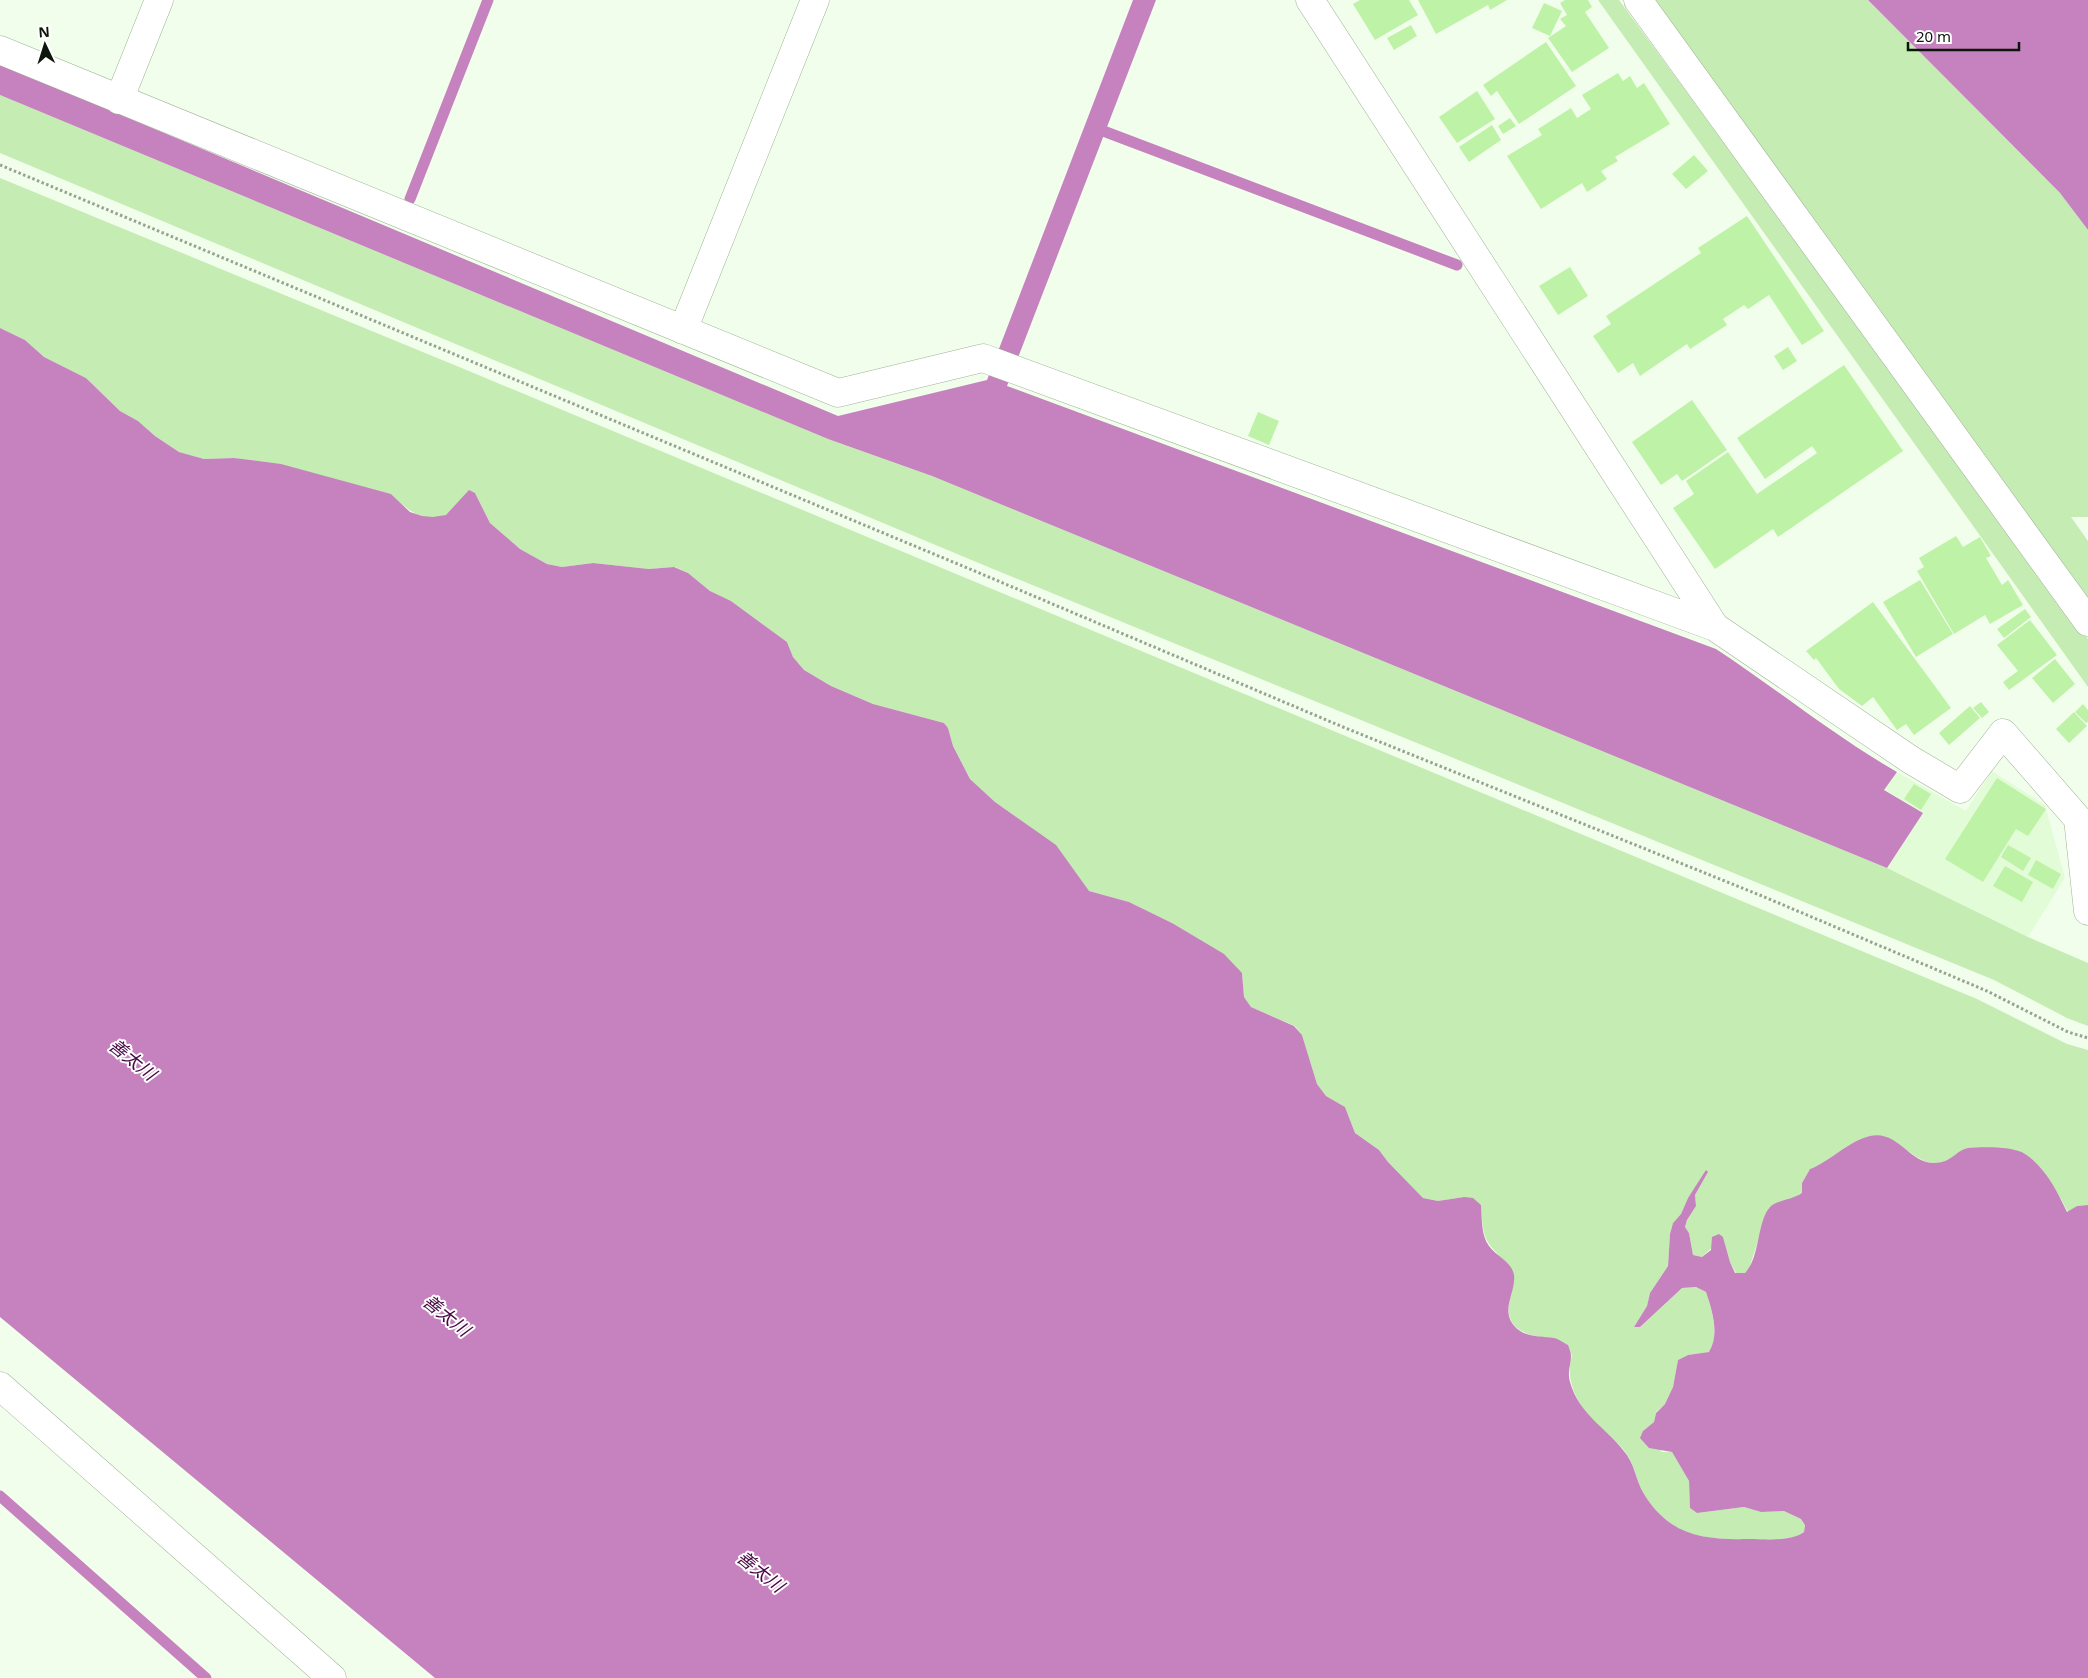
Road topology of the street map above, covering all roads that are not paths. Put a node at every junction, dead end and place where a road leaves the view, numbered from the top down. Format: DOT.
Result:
graph roads {
  1 [pos="159,0"];
  2 [pos="815,0"];
  3 [pos="1310,0"];
  4 [pos="1638,0"];
  5 [pos="0,50"];
  6 [pos="120,100"];
  7 [pos="683,330"];
  8 [pos="2088,622"];
  9 [pos="1715,628"];
  10 [pos="2088,911"];
  11 [pos="0,1386"];
  12 [pos="332,1678"];
  1 -- 6 [label="street"];
  2 -- 7 [label="street"];
  3 -- 9 [label="street"];
  4 -- 8 [label="street"];
  5 -- 6 [label="street"];
  6 -- 7 [label="street"];
  7 -- 9 [label="street"];
  9 -- 10 [label="street"];
  11 -- 12 [label="street"];
}
